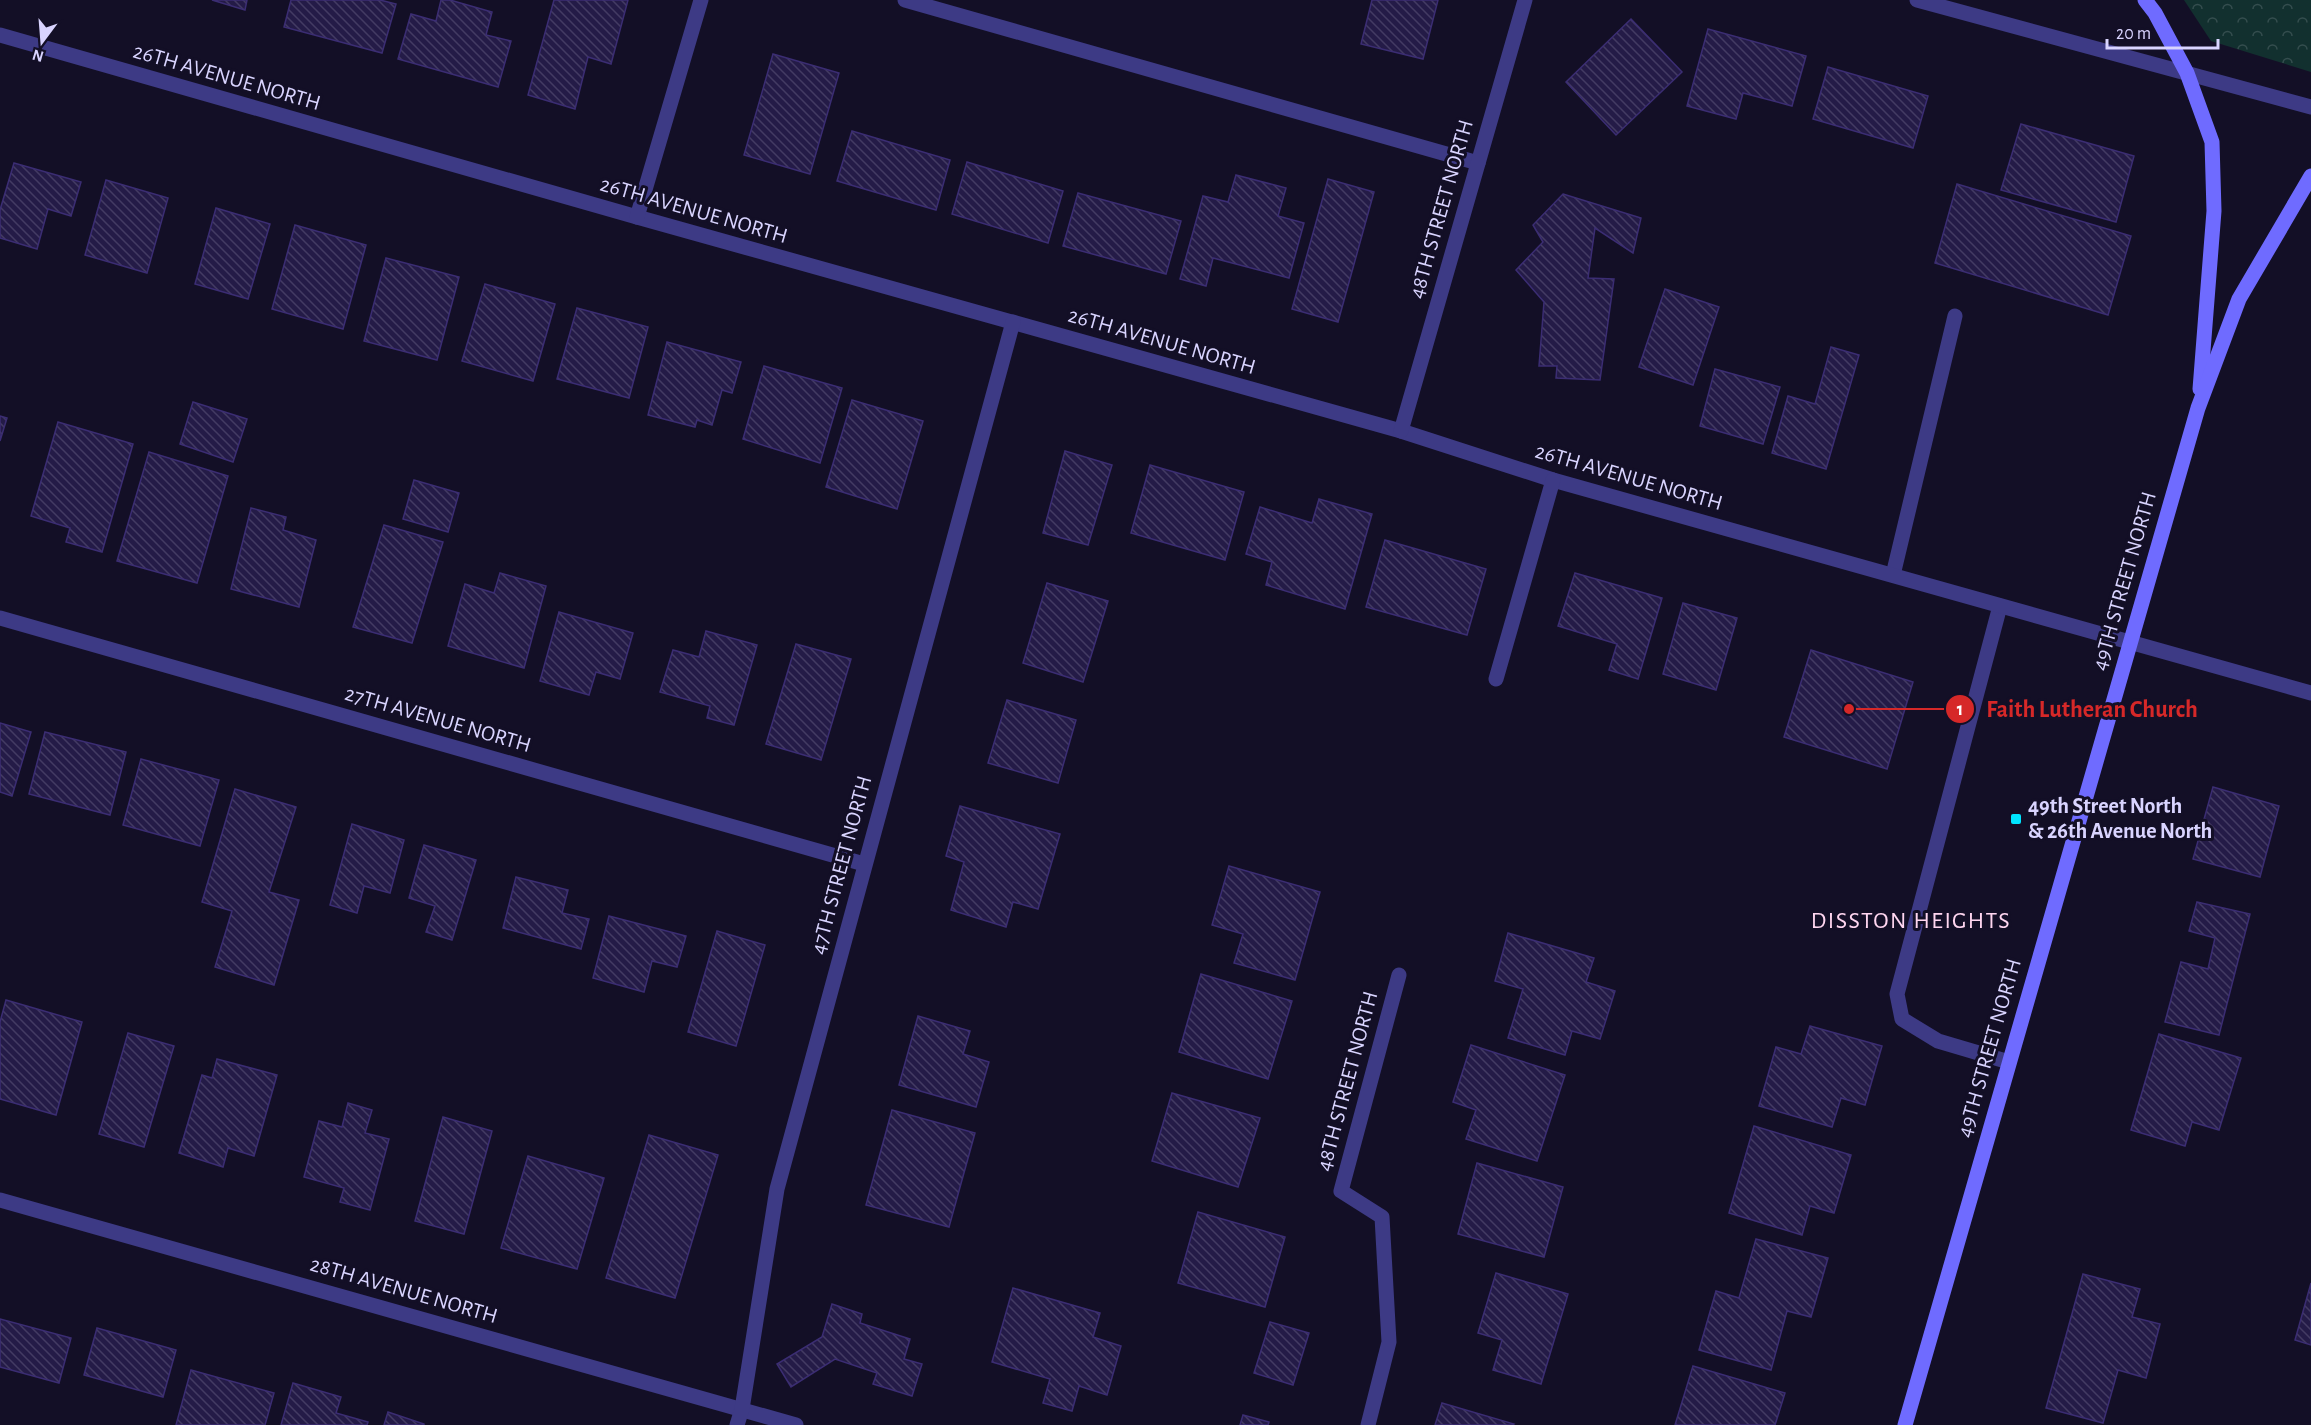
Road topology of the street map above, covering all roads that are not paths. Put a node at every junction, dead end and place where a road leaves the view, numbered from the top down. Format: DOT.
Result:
graph roads {
  1 [pos="701,0"];
  2 [pos="905,0"];
  3 [pos="1525,0"];
  4 [pos="1917,0"];
  5 [pos="2145,0"];
  6 [pos="0,35"];
  7 [pos="2187,73"];
  8 [pos="2311,108"];
  9 [pos="1478,163"];
  10 [pos="2311,176"];
  11 [pos="637,217"];
  12 [pos="1955,316"];
  13 [pos="1013,322"];
  14 [pos="2198,408"];
  15 [pos="1401,431"];
  16 [pos="1553,480"];
  17 [pos="1893,575"];
  18 [pos="2000,606"];
  19 [pos="0,618"];
  20 [pos="2129,642"];
  21 [pos="1496,679"];
  22 [pos="2311,693"];
  23 [pos="864,864"];
  24 [pos="1399,975"];
  25 [pos="2009,1062"];
  26 [pos="0,1200"];
  27 [pos="742,1408"];
  28 [pos="737,1425"];
  29 [pos="795,1425"];
  30 [pos="1368,1425"];
  31 [pos="1905,1425"];
  1 -- 11 [label="street"];
  2 -- 9 [label="street"];
  3 -- 9 [label="street, 48TH STREET NORTH"];
  4 -- 7 [label="street"];
  5 -- 7 [label="main road, 49TH STREET NORTH"];
  6 -- 11 [label="street, 26TH AVENUE NORTH"];
  7 -- 8 [label="street"];
  7 -- 14 [label="main road, 49TH STREET NORTH"];
  9 -- 15 [label="street, 48TH STREET NORTH"];
  10 -- 14 [label="main road, 49TH STREET NORTH"];
  11 -- 13 [label="street, 26TH AVENUE NORTH"];
  12 -- 17 [label="street"];
  13 -- 15 [label="street, 26TH AVENUE NORTH"];
  13 -- 23 [label="street, 47TH STREET NORTH"];
  14 -- 20 [label="main road, 49TH STREET NORTH"];
  15 -- 16 [label="street, 26TH AVENUE NORTH"];
  16 -- 17 [label="street, 26TH AVENUE NORTH"];
  16 -- 21 [label="street"];
  17 -- 18 [label="street, 26TH AVENUE NORTH"];
  18 -- 20 [label="street, 26TH AVENUE NORTH"];
  18 -- 25 [label="street"];
  19 -- 23 [label="street, 27TH AVENUE NORTH"];
  20 -- 22 [label="street, 26TH AVENUE NORTH"];
  20 -- 25 [label="main road, 49TH STREET NORTH"];
  23 -- 27 [label="street, 47TH STREET NORTH"];
  24 -- 30 [label="street, 48TH STREET NORTH"];
  25 -- 31 [label="main road, 49TH STREET NORTH"];
  26 -- 27 [label="street, 28TH AVENUE NORTH"];
  27 -- 28 [label="street, 47TH STREET NORTH"];
  27 -- 29 [label="street, 28TH AVENUE NORTH"];
}
